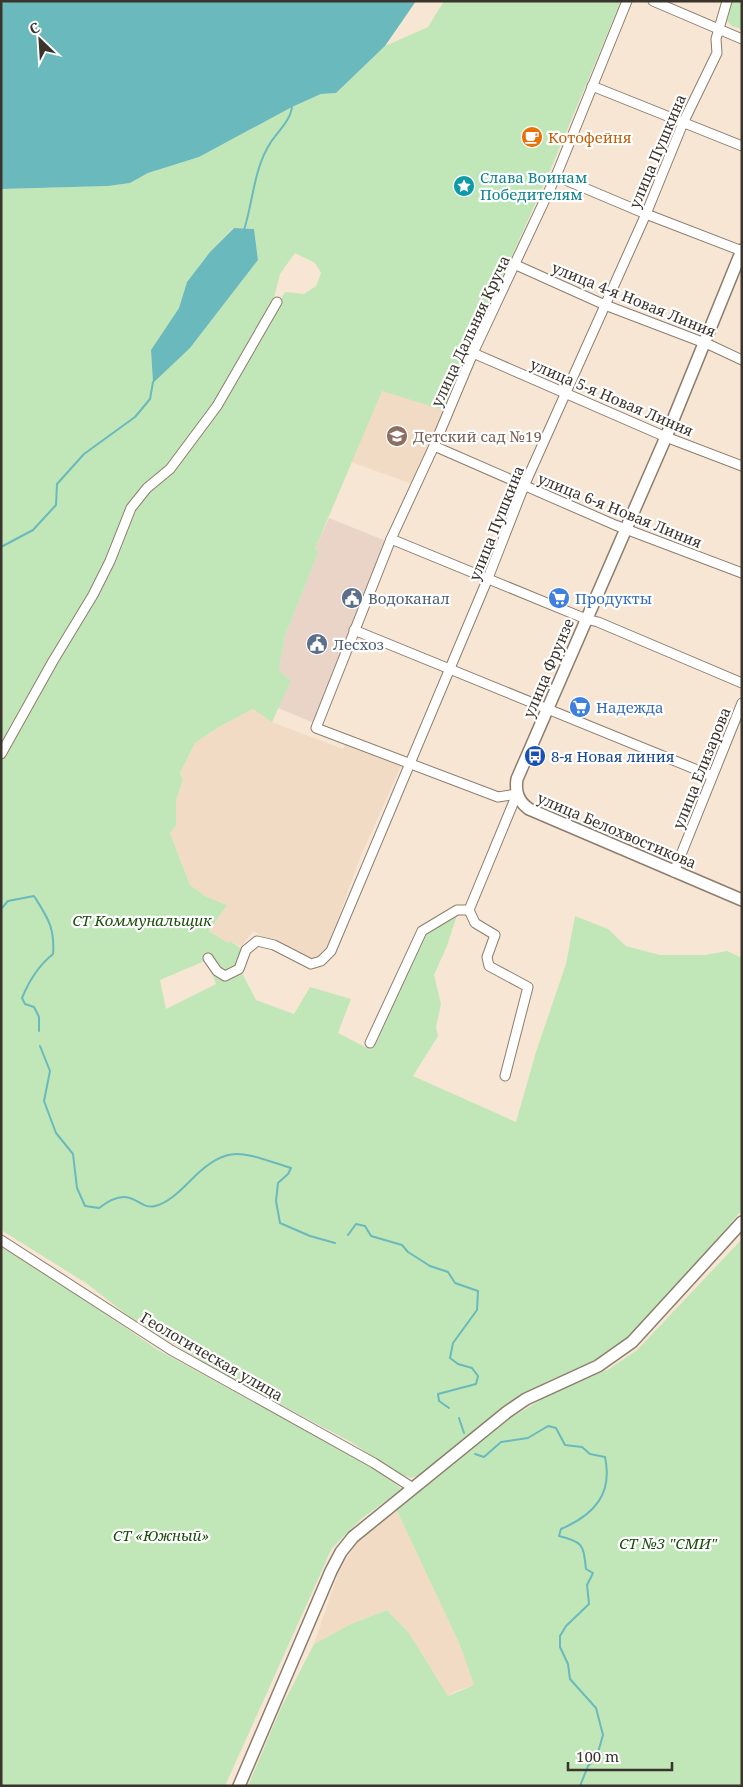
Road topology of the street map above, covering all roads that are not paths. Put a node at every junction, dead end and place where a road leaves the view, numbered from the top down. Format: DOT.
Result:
graph roads {
  1 [pos="627,1"];
  2 [pos="653,1"];
  3 [pos="727,1"];
  4 [pos="718,29"];
  5 [pos="742,39"];
  6 [pos="592,86"];
  7 [pos="683,123"];
  8 [pos="742,146"];
  9 [pos="556,176"];
  10 [pos="646,214"];
  11 [pos="742,251"];
  12 [pos="516,265"];
  13 [pos="277,302"];
  14 [pos="605,305"];
  15 [pos="703,342"];
  16 [pos="472,353"];
  17 [pos="742,360"];
  18 [pos="567,393"];
  19 [pos="666,437"];
  20 [pos="434,446"];
  21 [pos="742,466"];
  22 [pos="524,486"];
  23 [pos="625,529"];
  24 [pos="391,539"];
  25 [pos="742,573"];
  26 [pos="488,578"];
  27 [pos="586,619"];
  28 [pos="354,630"];
  29 [pos="450,668"];
  30 [pos="742,683"];
  31 [pos="742,703"];
  32 [pos="548,709"];
  33 [pos="316,728"];
  34 [pos="1,754"];
  35 [pos="410,762"];
  36 [pos="712,776"];
  37 [pos="517,794"];
  38 [pos="674,872"];
  39 [pos="742,900"];
  40 [pos="469,910"];
  41 [pos="208,958"];
  42 [pos="370,1043"];
  43 [pos="504,1076"];
  44 [pos="742,1222"];
  45 [pos="1,1240"];
  46 [pos="414,1488"];
  47 [pos="239,1786"];
  1 -- 6 [label="street, улица Дальняя Круча"];
  2 -- 4 [label="street"];
  3 -- 4 [label="street, улица Пушкина"];
  4 -- 5 [label="street"];
  4 -- 7 [label="street, улица Пушкина"];
  6 -- 7 [label="street"];
  6 -- 9 [label="street, улица Дальняя Круча"];
  7 -- 8 [label="street"];
  7 -- 10 [label="street, улица Пушкина"];
  9 -- 10 [label="street"];
  9 -- 12 [label="street, улица Дальняя Круча"];
  10 -- 11 [label="street"];
  10 -- 14 [label="street, улица Пушкина"];
  11 -- 15 [label="main road, улица Фрунзе"];
  12 -- 14 [label="street, улица 4-я Новая Линия"];
  12 -- 16 [label="street, улица Дальняя Круча"];
  13 -- 34 [label="street"];
  14 -- 15 [label="street, улица 4-я Новая Линия"];
  14 -- 18 [label="street, улица Пушкина"];
  15 -- 17 [label="street, улица 4-я Новая Линия"];
  15 -- 19 [label="main road, улица Фрунзе"];
  16 -- 18 [label="street, улица 5-я Новая Линия"];
  16 -- 20 [label="street, улица Дальняя Круча"];
  18 -- 19 [label="street, улица 5-я Новая Линия"];
  18 -- 22 [label="street, улица Пушкина"];
  19 -- 21 [label="street, улица 5-я Новая Линия"];
  19 -- 23 [label="main road, улица Фрунзе"];
  20 -- 22 [label="street, улица 6-я Новая Линия"];
  20 -- 24 [label="street, улица Дальняя Круча"];
  22 -- 23 [label="street, улица 6-я Новая Линия"];
  22 -- 26 [label="street, улица Пушкина"];
  23 -- 25 [label="street, улица 6-я Новая Линия"];
  23 -- 27 [label="main road, улица Фрунзе"];
  24 -- 26 [label="street"];
  24 -- 28 [label="street, улица Дальняя Круча"];
  26 -- 27 [label="street"];
  26 -- 29 [label="street, улица Пушкина"];
  27 -- 30 [label="street"];
  27 -- 32 [label="main road, улица Фрунзе"];
  28 -- 29 [label="street"];
  28 -- 33 [label="street, улица Дальняя Круча"];
  29 -- 32 [label="street"];
  29 -- 35 [label="street, улица Пушкина"];
  31 -- 36 [label="street, улица Елизарова"];
  32 -- 36 [label="street"];
  32 -- 37 [label="main road, улица Фрунзе"];
  33 -- 35 [label="street, улица Белохвостикова"];
  35 -- 37 [label="street, улица Белохвостикова"];
  35 -- 41 [label="street, улица Пушкина"];
  36 -- 38 [label="street, улица Елизарова"];
  37 -- 38 [label="main road, улица Белохвостикова"];
  37 -- 40 [label="street, улица Фрунзе"];
  38 -- 39 [label="main road, улица Белохвостикова"];
  40 -- 42 [label="street"];
  40 -- 43 [label="street"];
  44 -- 46 [label="main road"];
  45 -- 46 [label="street, Геологическая улица"];
  46 -- 47 [label="main road"];
}
